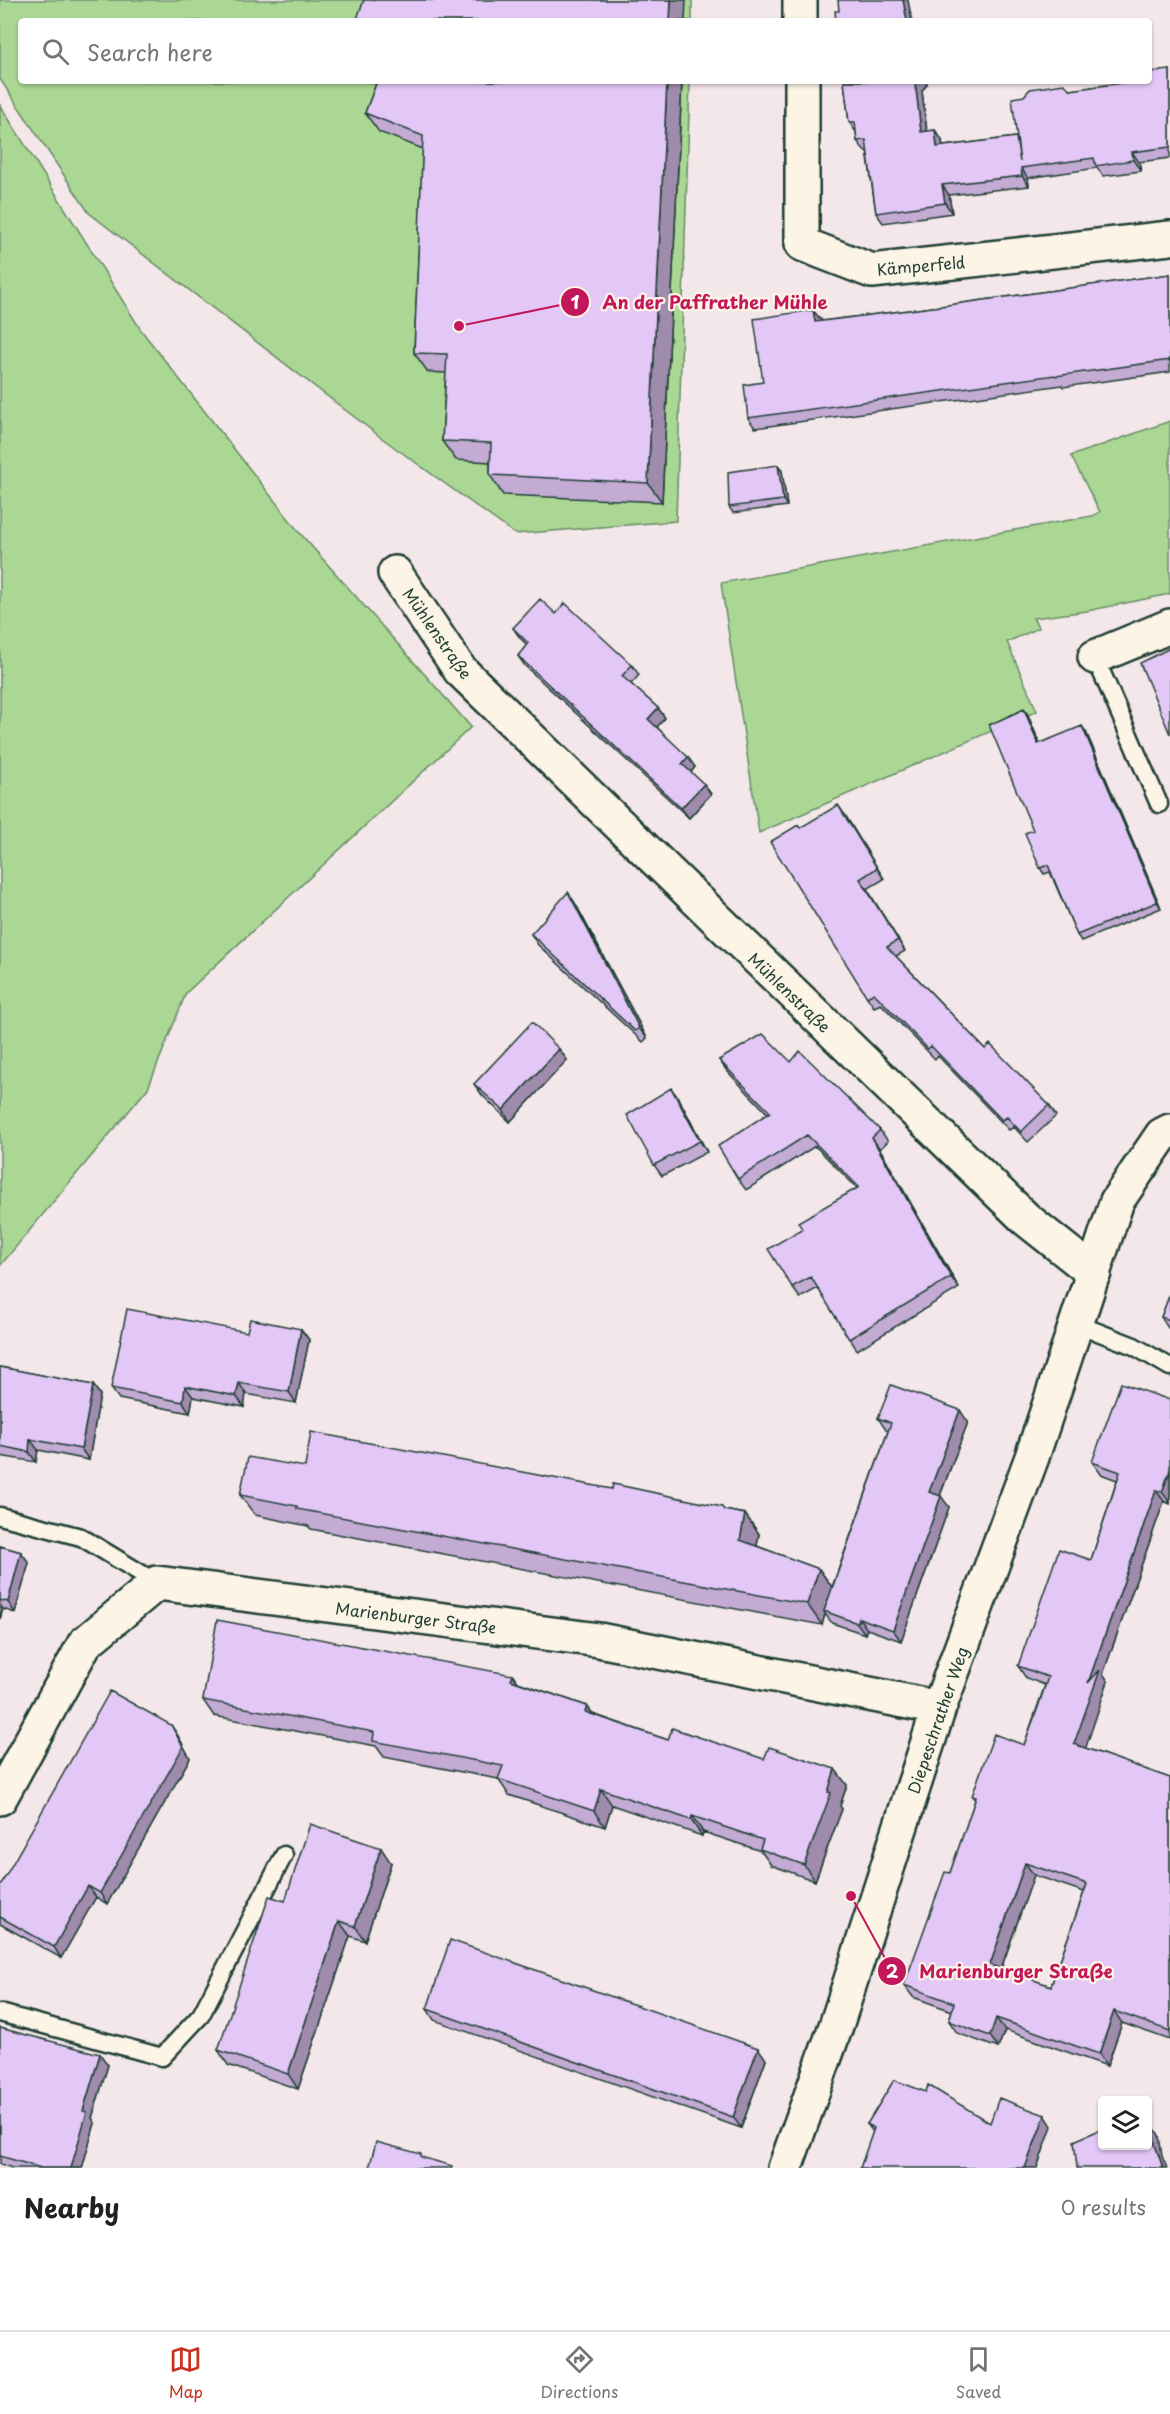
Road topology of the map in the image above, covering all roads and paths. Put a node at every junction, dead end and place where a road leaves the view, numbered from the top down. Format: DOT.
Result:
graph roads {
  1 [pos="800,0"];
  2 [pos="800,18"];
  3 [pos="802,84"];
  4 [pos="1170,238"];
  5 [pos="395,573"];
  6 [pos="1170,626"];
  7 [pos="1095,657"];
  8 [pos="1159,804"];
  9 [pos="1170,1131"];
  10 [pos="1094,1273"];
  11 [pos="1077,1324"];
  12 [pos="1170,1367"];
  13 [pos="0,1516"];
  14 [pos="157,1583"];
  15 [pos="939,1708"];
  16 [pos="0,1798"];
  17 [pos="284,1855"];
  18 [pos="0,2013"];
  19 [pos="785,2168"];
  1 -- 2 [label="street"];
  3 -- 4 [label="street, Kämperfeld"];
  5 -- 10 [label="street, Mühlenstraße"];
  6 -- 7 [label="street"];
  7 -- 8 [label="lane"];
  9 -- 10 [label="street"];
  10 -- 11 [label="street, Diepeschrather Weg"];
  11 -- 12 [label="lane"];
  11 -- 15 [label="street, Diepeschrather Weg"];
  13 -- 14 [label="lane"];
  14 -- 15 [label="street, Marienburger Straße"];
  14 -- 16 [label="street"];
  15 -- 19 [label="street, Diepeschrather Weg"];
  17 -- 18 [label="lane"];
}
